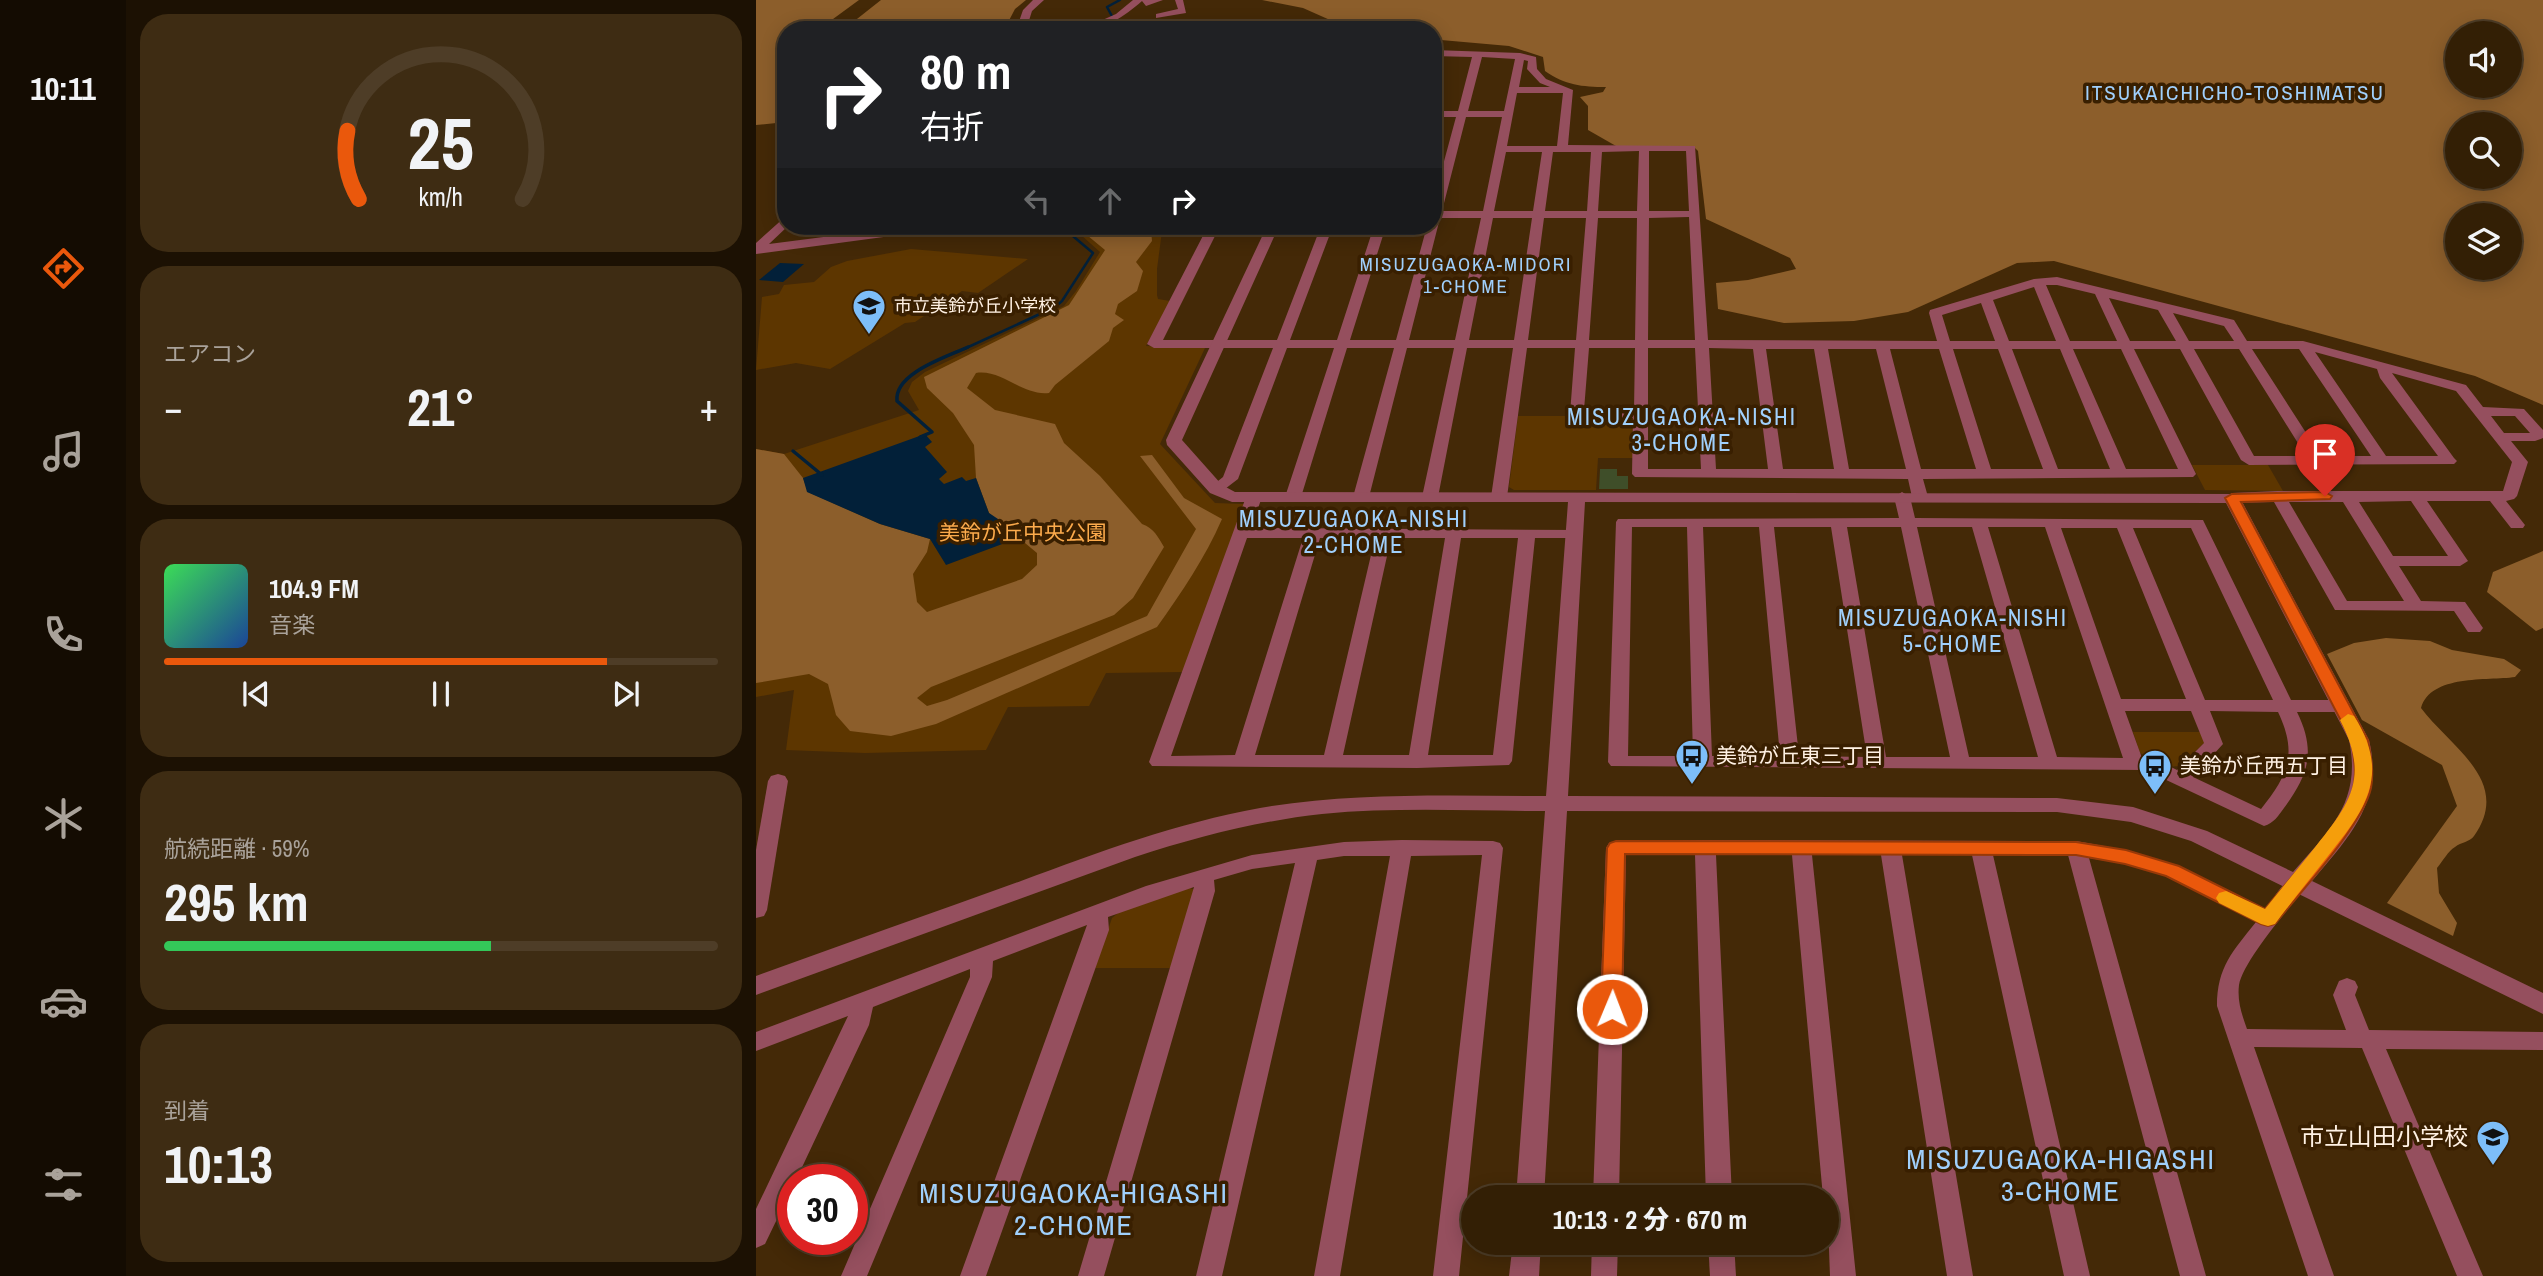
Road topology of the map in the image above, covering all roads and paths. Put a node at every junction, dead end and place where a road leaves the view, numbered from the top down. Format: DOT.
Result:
graph roads {
  1 [pos="1040,0"];
  2 [pos="1138,0"];
  3 [pos="1146,0"];
  4 [pos="1159,0"];
  5 [pos="1179,0"];
  6 [pos="1159,16"];
  7 [pos="1024,21"];
  8 [pos="1111,21"];
  9 [pos="1442,53"];
  10 [pos="1478,54"];
  11 [pos="1520,56"];
  12 [pos="1514,90"];
  13 [pos="1568,90"];
  14 [pos="1442,114"];
  15 [pos="1463,114"];
  16 [pos="1510,114"];
  17 [pos="1503,149"];
  18 [pos="1555,149"];
  19 [pos="1597,149"];
  20 [pos="1644,149"];
  21 [pos="1442,191"];
  22 [pos="1694,214"];
  23 [pos="1489,215"];
  24 [pos="1539,215"];
  25 [pos="1592,215"];
  26 [pos="1643,215"];
  27 [pos="1442,219"];
  28 [pos="777,229"];
  29 [pos="868,235"];
  30 [pos="1209,235"];
  31 [pos="1269,235"];
  32 [pos="1324,235"];
  33 [pos="1377,235"];
  34 [pos="1430,235"];
  35 [pos="756,250"];
  36 [pos="2038,282"];
  37 [pos="2101,292"];
  38 [pos="1985,296"];
  39 [pos="2164,308"];
  40 [pos="1217,344"];
  41 [pos="1283,344"];
  42 [pos="1343,344"];
  43 [pos="1402,344"];
  44 [pos="1462,344"];
  45 [pos="1519,344"];
  46 [pos="1581,344"];
  47 [pos="1641,344"];
  48 [pos="1700,344"];
  49 [pos="1759,344"];
  50 [pos="1820,344"];
  51 [pos="1882,344"];
  52 [pos="1945,344"];
  53 [pos="2005,344"];
  54 [pos="2065,344"];
  55 [pos="2125,344"];
  56 [pos="2184,344"];
  57 [pos="2243,344"];
  58 [pos="2303,345"];
  59 [pos="2383,366"];
  60 [pos="2480,411"];
  61 [pos="1640,414"];
  62 [pos="2501,437"];
  63 [pos="2316,460"];
  64 [pos="2382,461"];
  65 [pos="1709,473"];
  66 [pos="1776,473"];
  67 [pos="1842,474"];
  68 [pos="1915,474"];
  69 [pos="1985,474"];
  70 [pos="2052,474"];
  71 [pos="2120,474"];
  72 [pos="1216,489"];
  73 [pos="2278,496"];
  74 [pos="1254,497"];
  75 [pos="1293,497"];
  76 [pos="1362,497"];
  77 [pos="1430,497"];
  78 [pos="1499,497"];
  79 [pos="1577,497"];
  80 [pos="1911,497"];
  81 [pos="2348,497"];
  82 [pos="2416,497"];
  83 [pos="2495,497"];
  84 [pos="2232,498"];
  85 [pos="1766,522"];
  86 [pos="1838,522"];
  87 [pos="1696,523"];
  88 [pos="1908,523"];
  89 [pos="1979,523"];
  90 [pos="2051,523"];
  91 [pos="2123,523"];
  92 [pos="2517,525"];
  93 [pos="1242,533"];
  94 [pos="1313,533"];
  95 [pos="1384,533"];
  96 [pos="1454,533"];
  97 [pos="1527,533"];
  98 [pos="1574,533"];
  99 [pos="2390,561"];
  100 [pos="2416,606"];
  101 [pos="2473,628"];
  102 [pos="2115,705"];
  103 [pos="2198,706"];
  104 [pos="2284,706"];
  105 [pos="2341,706"];
  106 [pos="1243,761"];
  107 [pos="1332,761"];
  108 [pos="1417,762"];
  109 [pos="1703,762"];
  110 [pos="1790,762"];
  111 [pos="1877,762"];
  112 [pos="2049,762"];
  113 [pos="1961,763"];
  114 [pos="2134,763"];
  115 [pos="2180,779"];
  116 [pos="778,781"];
  117 [pos="1558,803"];
  118 [pos="1801,846"];
  119 [pos="1402,847"];
  120 [pos="1705,847"];
  121 [pos="1890,847"];
  122 [pos="1981,848"];
  123 [pos="2076,848"];
  124 [pos="1308,853"];
  125 [pos="1204,875"];
  126 [pos="2297,883"];
  127 [pos="756,910"];
  128 [pos="1097,913"];
  129 [pos="2268,919"];
  130 [pos="982,956"];
  131 [pos="756,986"];
  132 [pos="2347,988"];
  133 [pos="863,1001"];
  134 [pos="2543,1004"];
  135 [pos="2239,1038"];
  136 [pos="2365,1039"];
  137 [pos="2543,1041"];
  138 [pos="756,1042"];
  139 [pos="1531,1185"];
  140 [pos="1606,1185"];
  141 [pos="1719,1185"];
  142 [pos="756,1236"];
  143 [pos="1526,1255"];
  144 [pos="1605,1255"];
  145 [pos="1722,1255"];
  146 [pos="854,1276"];
  147 [pos="973,1276"];
  148 [pos="1091,1276"];
  149 [pos="1209,1276"];
  150 [pos="1327,1276"];
  151 [pos="1446,1276"];
  152 [pos="1524,1276"];
  153 [pos="1604,1276"];
  154 [pos="1723,1276"];
  155 [pos="1843,1276"];
  156 [pos="1960,1276"];
  157 [pos="2077,1276"];
  158 [pos="2193,1276"];
  159 [pos="2320,1276"];
  160 [pos="2470,1276"];
  1 -- 7 [label="street"];
  2 -- 8 [label="street"];
  3 -- 4 [label="street"];
  5 -- 6 [label="street"];
  9 -- 10 [label="street"];
  10 -- 11 [label="street"];
  10 -- 15 [label="street"];
  11 -- 12 [label="street"];
  11 -- 13 [label="street"];
  12 -- 13 [label="street"];
  12 -- 16 [label="street"];
  13 -- 18 [label="street"];
  14 -- 15 [label="street"];
  15 -- 16 [label="street"];
  15 -- 21 [label="street"];
  16 -- 17 [label="street"];
  17 -- 18 [label="street"];
  17 -- 23 [label="street"];
  18 -- 19 [label="street"];
  18 -- 24 [label="street"];
  19 -- 20 [label="street"];
  19 -- 25 [label="street"];
  20 -- 22 [label="street"];
  20 -- 26 [label="street"];
  22 -- 26 [label="street"];
  22 -- 48 [label="street"];
  23 -- 24 [label="street"];
  23 -- 27 [label="street"];
  23 -- 44 [label="street"];
  24 -- 25 [label="street"];
  24 -- 45 [label="street"];
  25 -- 26 [label="street"];
  25 -- 46 [label="street"];
  26 -- 47 [label="street"];
  28 -- 35 [label="street"];
  29 -- 35 [label="street"];
  30 -- 40 [label="street"];
  31 -- 40 [label="street"];
  32 -- 41 [label="street"];
  33 -- 42 [label="street"];
  34 -- 43 [label="street"];
  36 -- 37 [label="street"];
  36 -- 38 [label="street"];
  36 -- 54 [label="street"];
  37 -- 39 [label="street"];
  37 -- 55 [label="street"];
  38 -- 52 [label="street"];
  38 -- 53 [label="street"];
  39 -- 56 [label="street"];
  39 -- 57 [label="street"];
  40 -- 41 [label="street"];
  40 -- 72 [label="street"];
  41 -- 42 [label="street"];
  41 -- 72 [label="street"];
  42 -- 43 [label="street"];
  42 -- 75 [label="street"];
  43 -- 44 [label="street"];
  43 -- 76 [label="street"];
  44 -- 45 [label="street"];
  44 -- 77 [label="street"];
  45 -- 46 [label="street"];
  45 -- 78 [label="street"];
  46 -- 47 [label="street"];
  46 -- 61 [label="street"];
  47 -- 48 [label="street"];
  47 -- 61 [label="street"];
  48 -- 49 [label="street"];
  48 -- 65 [label="street"];
  49 -- 50 [label="street"];
  49 -- 66 [label="street"];
  50 -- 51 [label="street"];
  50 -- 67 [label="street"];
  51 -- 52 [label="street"];
  51 -- 68 [label="street"];
  52 -- 53 [label="street"];
  52 -- 69 [label="street"];
  53 -- 54 [label="street"];
  53 -- 70 [label="street"];
  54 -- 55 [label="street"];
  54 -- 71 [label="street"];
  55 -- 56 [label="street"];
  55 -- 71 [label="street"];
  56 -- 57 [label="street"];
  56 -- 63 [label="street"];
  57 -- 58 [label="street"];
  57 -- 63 [label="street"];
  58 -- 59 [label="street"];
  58 -- 64 [label="street"];
  59 -- 60 [label="street"];
  59 -- 64 [label="street"];
  60 -- 62 [label="street"];
  60 -- 62 [label="street"];
  61 -- 65 [label="street"];
  62 -- 83 [label="street"];
  63 -- 64 [label="street"];
  65 -- 66 [label="street"];
  66 -- 67 [label="street"];
  67 -- 68 [label="street"];
  68 -- 69 [label="street"];
  68 -- 80 [label="street"];
  69 -- 70 [label="street"];
  70 -- 71 [label="street"];
  72 -- 74 [label="street"];
  73 -- 81 [label="street"];
  73 -- 84 [label="street"];
  73 -- 100 [label="street"];
  74 -- 75 [label="street"];
  74 -- 93 [label="street"];
  75 -- 76 [label="street"];
  76 -- 77 [label="street"];
  77 -- 78 [label="street"];
  78 -- 79 [label="street"];
  79 -- 80 [label="street"];
  79 -- 98 [label="street"];
  80 -- 84 [label="street"];
  80 -- 88 [label="street"];
  81 -- 82 [label="street"];
  81 -- 99 [label="street"];
  82 -- 83 [label="street"];
  82 -- 99 [label="street"];
  83 -- 92 [label="street"];
  84 -- 105 [label="street"];
  85 -- 86 [label="street"];
  85 -- 87 [label="street"];
  85 -- 110 [label="street"];
  86 -- 88 [label="street"];
  86 -- 111 [label="street"];
  87 -- 109 [label="street"];
  87 -- 109 [label="street"];
  88 -- 89 [label="street"];
  88 -- 113 [label="street"];
  89 -- 90 [label="street"];
  89 -- 112 [label="street"];
  90 -- 91 [label="street"];
  90 -- 102 [label="street"];
  91 -- 103 [label="street"];
  91 -- 104 [label="street"];
  93 -- 94 [label="street"];
  93 -- 106 [label="street"];
  94 -- 95 [label="street"];
  94 -- 106 [label="street"];
  95 -- 96 [label="street"];
  95 -- 107 [label="street"];
  96 -- 97 [label="street"];
  96 -- 108 [label="street"];
  97 -- 98 [label="street"];
  97 -- 108 [label="street"];
  98 -- 117 [label="street"];
  99 -- 100 [label="street"];
  100 -- 101 [label="street"];
  102 -- 103 [label="street"];
  102 -- 114 [label="street"];
  103 -- 104 [label="street"];
  103 -- 115 [label="street"];
  104 -- 105 [label="street"];
  104 -- 115 [label="street"];
  105 -- 126 [label="street"];
  106 -- 107 [label="street"];
  107 -- 108 [label="street"];
  109 -- 110 [label="street"];
  110 -- 111 [label="street"];
  111 -- 113 [label="street"];
  112 -- 113 [label="street"];
  112 -- 114 [label="street"];
  114 -- 115 [label="street"];
  116 -- 127 [label="street"];
  117 -- 126 [label="street"];
  117 -- 131 [label="street"];
  117 -- 139 [label="street"];
  118 -- 120 [label="street"];
  118 -- 121 [label="street"];
  118 -- 155 [label="street"];
  119 -- 124 [label="street"];
  119 -- 150 [label="street"];
  119 -- 151 [label="street"];
  120 -- 140 [label="street"];
  120 -- 141 [label="street"];
  121 -- 122 [label="street"];
  121 -- 156 [label="street"];
  122 -- 123 [label="street"];
  122 -- 157 [label="street"];
  123 -- 129 [label="street"];
  123 -- 158 [label="street"];
  124 -- 125 [label="street"];
  124 -- 149 [label="street"];
  125 -- 128 [label="street"];
  125 -- 148 [label="street"];
  126 -- 129 [label="street"];
  126 -- 134 [label="street"];
  128 -- 130 [label="street"];
  128 -- 147 [label="street"];
  129 -- 135 [label="street"];
  130 -- 133 [label="street"];
  130 -- 146 [label="street"];
  132 -- 136 [label="street"];
  133 -- 138 [label="street"];
  133 -- 142 [label="street"];
  135 -- 136 [label="street"];
  135 -- 159 [label="street"];
  136 -- 137 [label="street"];
  136 -- 160 [label="street"];
  143 -- 152 [label="street"];
  144 -- 153 [label="street"];
  145 -- 154 [label="street"];
}
